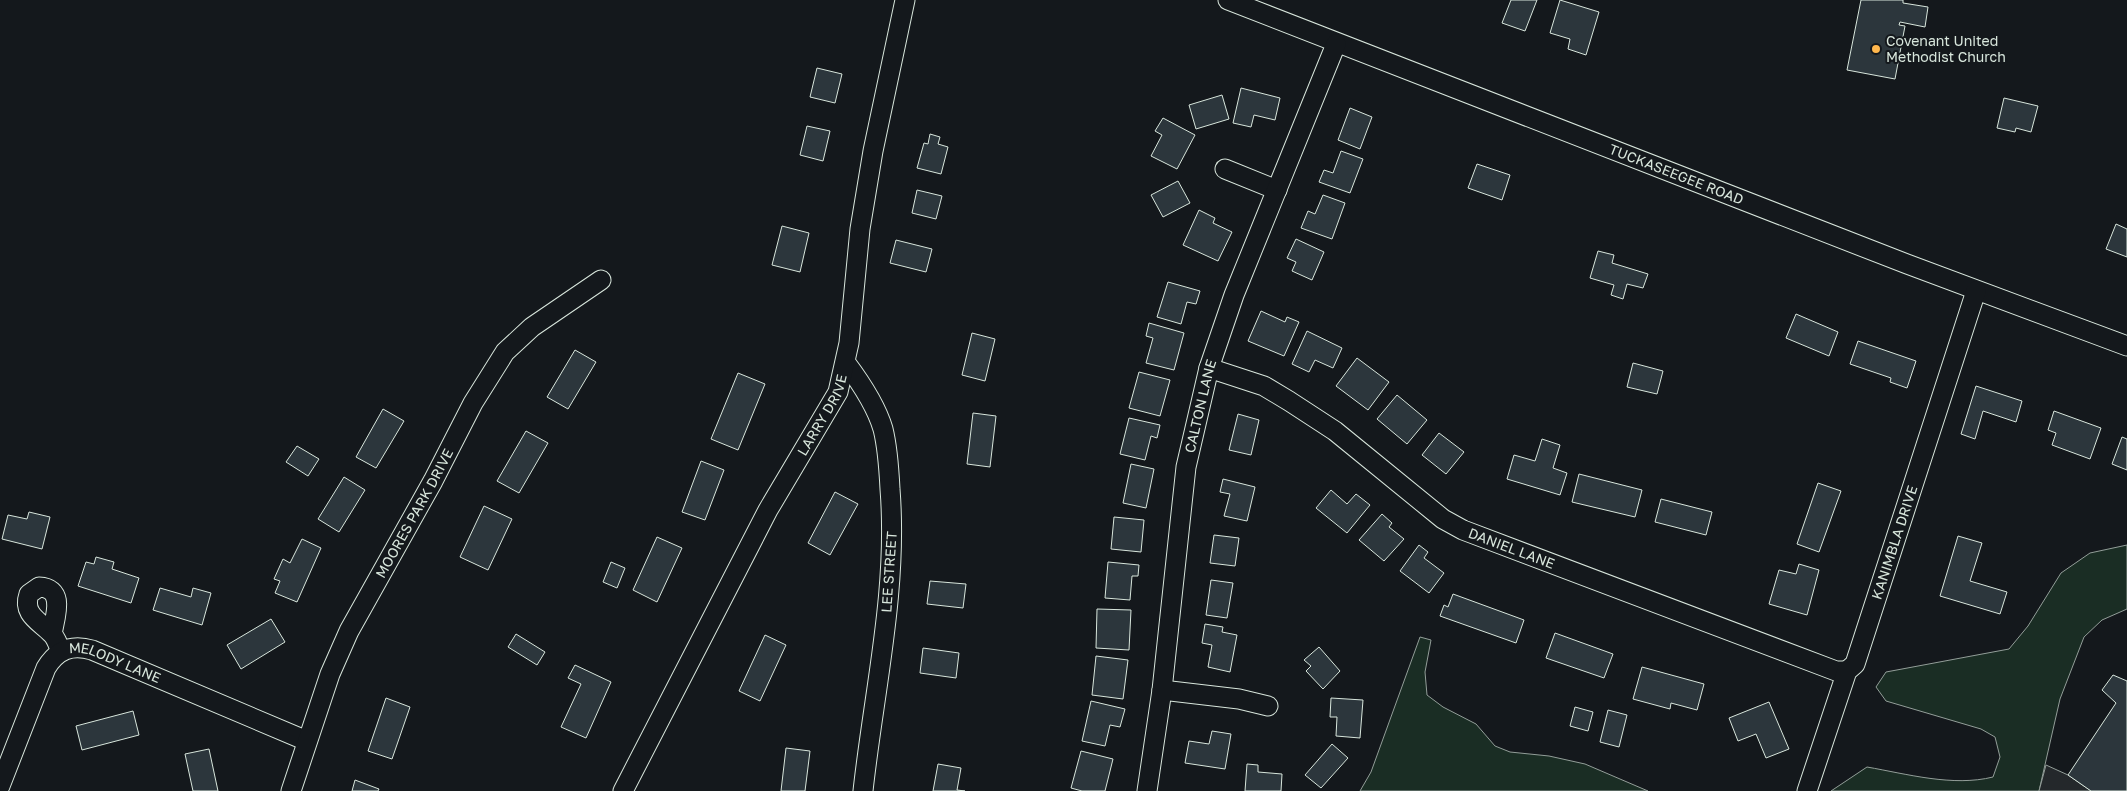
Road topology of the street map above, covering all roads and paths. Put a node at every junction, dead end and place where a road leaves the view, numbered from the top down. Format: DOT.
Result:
graph roads {
  1 [pos="905,0"];
  2 [pos="1228,0"];
  3 [pos="1336,44"];
  4 [pos="1225,169"];
  5 [pos="1277,190"];
  6 [pos="601,280"];
  7 [pos="1976,290"];
  8 [pos="2127,346"];
  9 [pos="846,363"];
  10 [pos="1209,368"];
  11 [pos="1847,671"];
  12 [pos="1162,690"];
  13 [pos="1268,706"];
  14 [pos="307,741"];
  15 [pos="0,786"];
  16 [pos="291,791"];
  17 [pos="623,791"];
  18 [pos="863,791"];
  19 [pos="1147,791"];
  20 [pos="1807,791"];
  1 -- 9 [label="street, LARRY DRIVE"];
  2 -- 3 [label="street, TUCKASEEGEE ROAD"];
  3 -- 5 [label="street, CALTON LANE"];
  3 -- 7 [label="street, TUCKASEEGEE ROAD"];
  4 -- 5 [label="street"];
  5 -- 10 [label="street, CALTON LANE"];
  6 -- 14 [label="street, MOORES PARK DRIVE"];
  7 -- 8 [label="street, TUCKASEEGEE ROAD"];
  7 -- 11 [label="street, KANIMBLA DRIVE"];
  9 -- 17 [label="street, LARRY DRIVE"];
  9 -- 18 [label="street, LEE STREET"];
  10 -- 11 [label="street, DANIEL LANE"];
  10 -- 12 [label="street, CALTON LANE"];
  11 -- 20 [label="street, KANIMBLA DRIVE"];
  12 -- 13 [label="street"];
  12 -- 19 [label="street, CALTON LANE"];
  14 -- 15 [label="street, MELODY LANE"];
  14 -- 16 [label="street, MOORES PARK DRIVE"];
}
